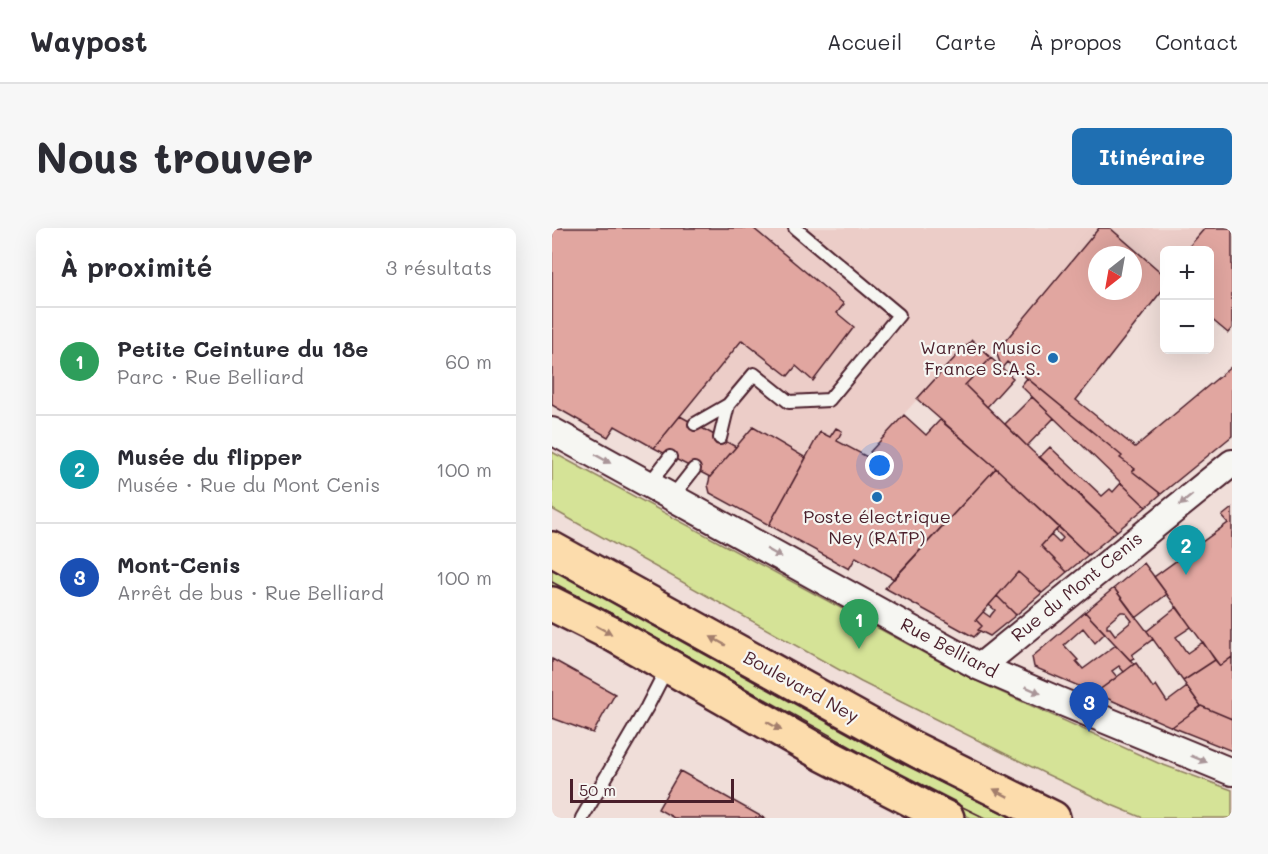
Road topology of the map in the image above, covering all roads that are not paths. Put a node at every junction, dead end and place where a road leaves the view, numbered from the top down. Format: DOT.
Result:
graph roads {
  1 [pos="795,228"];
  2 [pos="728,405"];
  3 [pos="695,424"];
  4 [pos="552,430"];
  5 [pos="720,438"];
  6 [pos="670,456"];
  7 [pos="1232,463"];
  8 [pos="694,469"];
  9 [pos="649,484"];
  10 [pos="672,497"];
  11 [pos="552,549"];
  12 [pos="552,604"];
  13 [pos="669,666"];
  14 [pos="980,667"];
  15 [pos="1232,772"];
  16 [pos="582,818"];
  17 [pos="947,818"];
  18 [pos="1053,818"];
  1 -- 2 [label="lane"];
  2 -- 3 [label="lane"];
  2 -- 5 [label="lane"];
  4 -- 9 [label="street, Rue Belliard, one-way"];
  6 -- 9 [label="lane"];
  7 -- 14 [label="street, Rue du Mont Cenis, one-way"];
  8 -- 10 [label="lane"];
  9 -- 10 [label="street, Rue Belliard"];
  10 -- 14 [label="street, Rue Belliard, one-way"];
  18 -- 11 [label="main road, Boulevard Ney, one-way"];
  12 -- 13 [label="main road, one-way"];
  13 -- 16 [label="lane"];
  13 -- 17 [label="main road, one-way"];
  14 -- 15 [label="street, Rue Belliard, one-way"];
}
